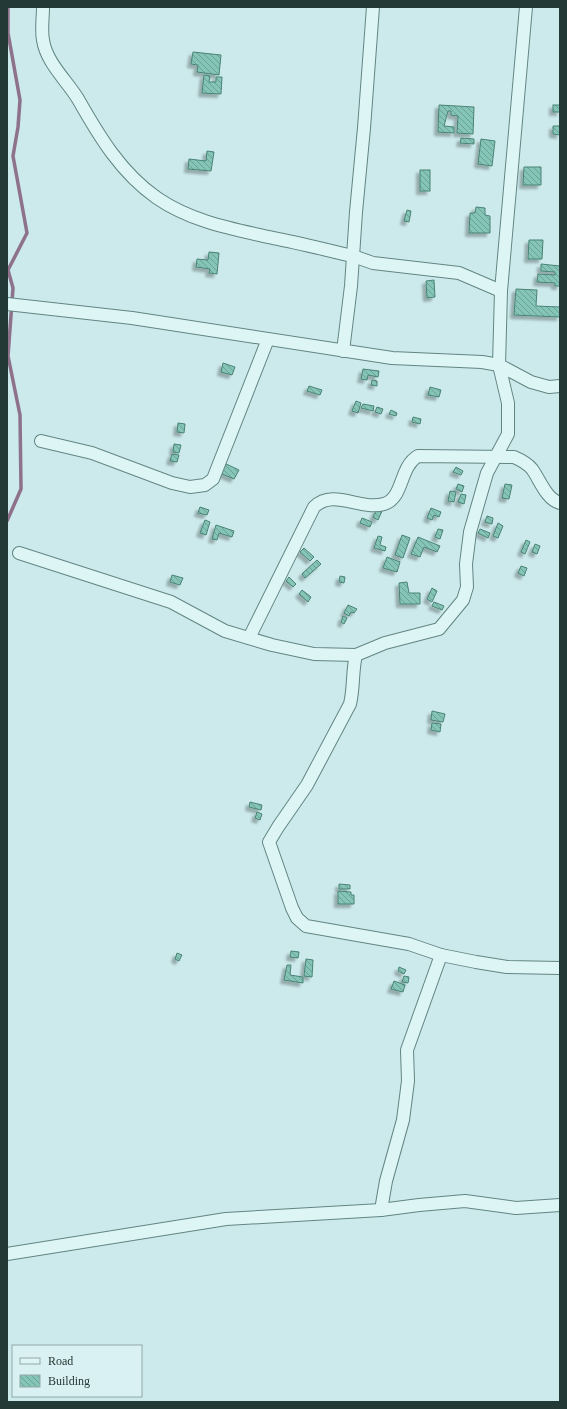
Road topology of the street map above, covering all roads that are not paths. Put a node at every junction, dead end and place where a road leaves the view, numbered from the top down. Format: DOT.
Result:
graph roads {
  1 [pos="43,7"];
  2 [pos="373,7"];
  3 [pos="526,7"];
  4 [pos="353,256"];
  5 [pos="501,291"];
  6 [pos="7,304"];
  7 [pos="268,339"];
  8 [pos="343,351"];
  9 [pos="499,365"];
  10 [pos="560,386"];
  11 [pos="41,441"];
  12 [pos="494,458"];
  13 [pos="560,503"];
  14 [pos="20,553"];
  15 [pos="249,638"];
  16 [pos="356,655"];
  17 [pos="441,955"];
  18 [pos="560,968"];
  19 [pos="560,1204"];
  20 [pos="381,1210"];
  21 [pos="7,1254"];
  1 -- 4 [label="street"];
  2 -- 4 [label="street"];
  3 -- 5 [label="street"];
  4 -- 5 [label="street"];
  4 -- 8 [label="street"];
  5 -- 9 [label="street"];
  6 -- 7 [label="street"];
  7 -- 8 [label="street"];
  7 -- 11 [label="street"];
  8 -- 9 [label="street"];
  9 -- 10 [label="street"];
  9 -- 12 [label="street"];
  12 -- 13 [label="street"];
  12 -- 15 [label="street"];
  12 -- 16 [label="street"];
  14 -- 15 [label="street"];
  15 -- 16 [label="street"];
  16 -- 17 [label="street"];
  17 -- 18 [label="street"];
  17 -- 20 [label="street"];
  19 -- 20 [label="street"];
  20 -- 21 [label="street"];
}
